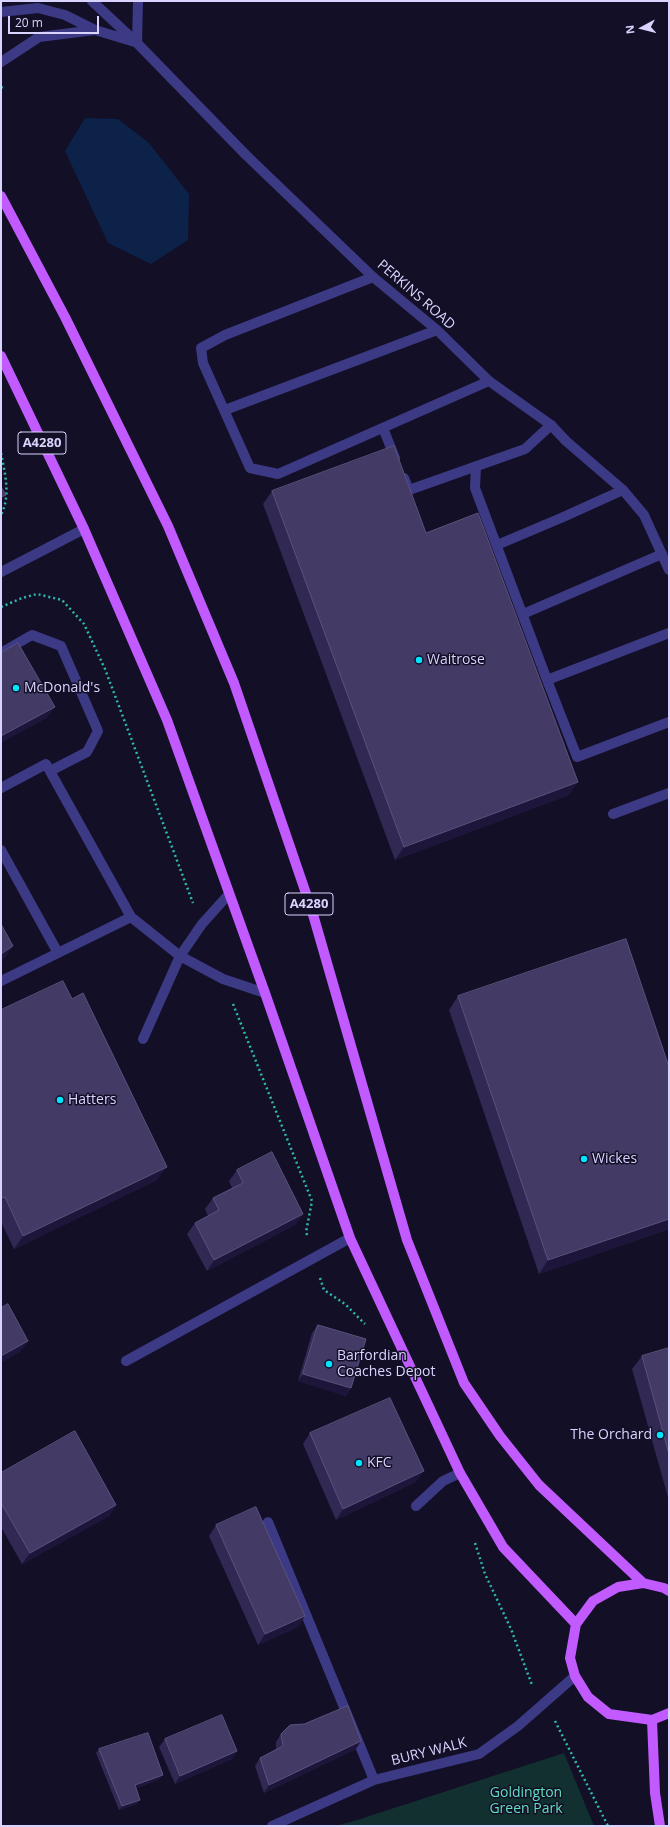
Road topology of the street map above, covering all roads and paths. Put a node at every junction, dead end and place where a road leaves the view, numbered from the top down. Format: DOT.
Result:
graph roads {
  1 [pos="94,1"];
  2 [pos="138,1"];
  3 [pos="1,12"];
  4 [pos="95,30"];
  5 [pos="137,43"];
  6 [pos="1,62"];
  7 [pos="1,196"];
  8 [pos="373,278"];
  9 [pos="436,330"];
  10 [pos="1,356"];
  11 [pos="489,382"];
  12 [pos="225,410"];
  13 [pos="551,425"];
  14 [pos="383,428"];
  15 [pos="1,453"];
  16 [pos="476,467"];
  17 [pos="623,490"];
  18 [pos="1,515"];
  19 [pos="84,529"];
  20 [pos="496,545"];
  21 [pos="662,554"];
  22 [pos="669,570"];
  23 [pos="1,572"];
  24 [pos="523,614"];
  25 [pos="669,633"];
  26 [pos="1,653"];
  27 [pos="547,680"];
  28 [pos="669,722"];
  29 [pos="50,771"];
  30 [pos="1,788"];
  31 [pos="669,793"];
  32 [pos="613,814"];
  33 [pos="1,850"];
  34 [pos="229,894"];
  35 [pos="131,917"];
  36 [pos="58,953"];
  37 [pos="180,956"];
  38 [pos="1,981"];
  39 [pos="265,993"];
  40 [pos="233,1004"];
  41 [pos="143,1039"];
  42 [pos="306,1232"];
  43 [pos="350,1238"];
  44 [pos="126,1361"];
  45 [pos="460,1473"];
  46 [pos="416,1506"];
  47 [pos="268,1522"];
  48 [pos="643,1584"];
  49 [pos="669,1591"];
  50 [pos="576,1624"];
  51 [pos="575,1676"];
  52 [pos="669,1713"];
  53 [pos="652,1720"];
  54 [pos="555,1721"];
  55 [pos="374,1780"];
  56 [pos="272,1826"];
  57 [pos="608,1826"];
  58 [pos="660,1826"];
  1 -- 5 [label="street, PERKINS ROAD"];
  2 -- 5 [label="street"];
  3 -- 4 [label="street, PERKINS ROAD"];
  4 -- 5 [label="street, PERKINS ROAD"];
  4 -- 6 [label="street, PERKINS ROAD"];
  5 -- 8 [label="street, PERKINS ROAD"];
  7 -- 48 [label="main road, A4280"];
  8 -- 9 [label="street, PERKINS ROAD"];
  8 -- 12 [label="street"];
  9 -- 11 [label="street, PERKINS ROAD"];
  9 -- 12 [label="street"];
  10 -- 19 [label="main road, A4280"];
  11 -- 13 [label="street, PERKINS ROAD"];
  11 -- 14 [label="street"];
  12 -- 14 [label="street"];
  13 -- 16 [label="street"];
  13 -- 17 [label="street, PERKINS ROAD"];
  14 -- 16 [label="street"];
  15 -- 18 [label="path"];
  16 -- 20 [label="street"];
  17 -- 20 [label="street"];
  17 -- 21 [label="street, PERKINS ROAD"];
  19 -- 23 [label="street"];
  19 -- 34 [label="main road, A4280"];
  20 -- 24 [label="street"];
  21 -- 22 [label="street, PERKINS ROAD"];
  21 -- 24 [label="street"];
  24 -- 27 [label="street"];
  25 -- 27 [label="street"];
  26 -- 29 [label="street"];
  27 -- 28 [label="street"];
  29 -- 30 [label="street"];
  29 -- 35 [label="street"];
  31 -- 32 [label="street"];
  33 -- 36 [label="street"];
  34 -- 37 [label="street"];
  34 -- 39 [label="main road, A4280"];
  35 -- 36 [label="street"];
  35 -- 37 [label="street"];
  36 -- 38 [label="street"];
  37 -- 39 [label="street"];
  37 -- 41 [label="street"];
  39 -- 43 [label="main road, A4280"];
  40 -- 42 [label="path"];
  43 -- 44 [label="street"];
  43 -- 45 [label="main road, A4280"];
  45 -- 46 [label="street"];
  45 -- 50 [label="main road, A4280"];
  47 -- 55 [label="street"];
  48 -- 49 [label="main road"];
  48 -- 50 [label="main road"];
  50 -- 51 [label="main road"];
  51 -- 53 [label="main road"];
  51 -- 55 [label="street, BURY WALK"];
  52 -- 53 [label="main road"];
  53 -- 58 [label="main road"];
  54 -- 57 [label="path"];
  55 -- 56 [label="street, BURY WALK"];
}
